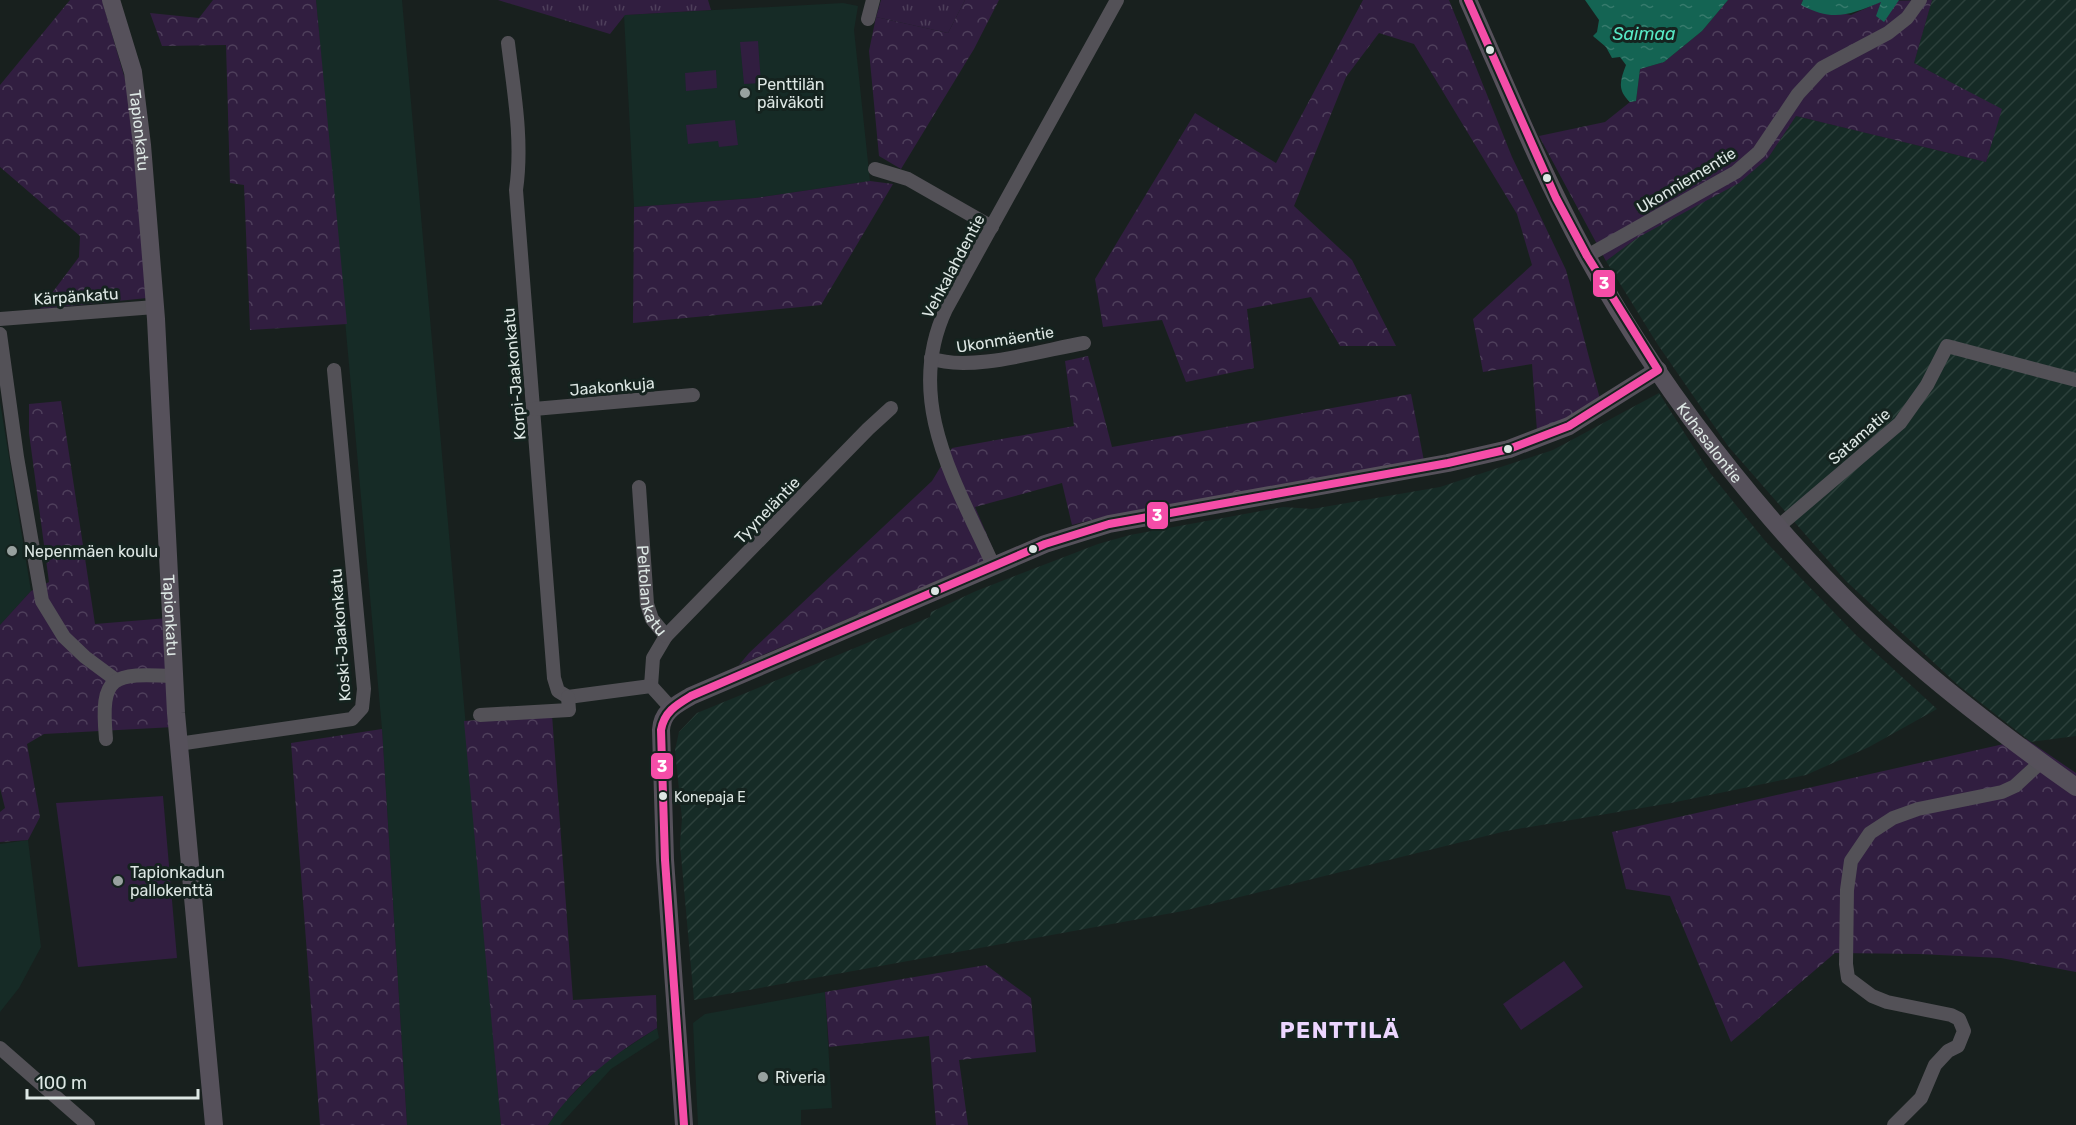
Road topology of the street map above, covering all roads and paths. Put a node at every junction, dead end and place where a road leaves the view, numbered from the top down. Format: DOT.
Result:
graph roads {
  1 [pos="111,0"];
  2 [pos="873,0"];
  3 [pos="1117,0"];
  4 [pos="1468,0"];
  5 [pos="1920,0"];
  6 [pos="868,19"];
  7 [pos="508,43"];
  8 [pos="874,169"];
  9 [pos="992,227"];
  10 [pos="1587,256"];
  11 [pos="155,307"];
  12 [pos="0,318"];
  13 [pos="0,325"];
  14 [pos="0,334"];
  15 [pos="1084,343"];
  16 [pos="931,358"];
  17 [pos="334,370"];
  18 [pos="1658,370"];
  19 [pos="2076,380"];
  20 [pos="693,395"];
  21 [pos="891,408"];
  22 [pos="534,409"];
  23 [pos="639,487"];
  24 [pos="1779,526"];
  25 [pos="993,565"];
  26 [pos="666,636"];
  27 [pos="174,676"];
  28 [pos="116,680"];
  29 [pos="651,686"];
  30 [pos="568,697"];
  31 [pos="670,708"];
  32 [pos="480,715"];
  33 [pos="106,739"];
  34 [pos="178,744"];
  35 [pos="2041,762"];
  36 [pos="2076,787"];
  37 [pos="0,1048"];
  38 [pos="88,1125"];
  39 [pos="214,1125"];
  40 [pos="683,1125"];
  41 [pos="1894,1125"];
  1 -- 11 [label="street, Tapionkatu"];
  2 -- 6 [label="street"];
  3 -- 9 [label="street, Vehkalahdentie"];
  4 -- 10 [label="street, Kuhasalontie"];
  5 -- 10 [label="street, Ukonniementie"];
  7 -- 22 [label="street, Korpi-Jaakonkatu"];
  8 -- 9 [label="street"];
  9 -- 16 [label="street, Vehkalahdentie"];
  10 -- 18 [label="street, Kuhasalontie"];
  11 -- 12 [label="street, Kärpänkatu"];
  11 -- 27 [label="street, Tapionkatu"];
  12 -- 13 [label="street"];
  14 -- 28 [label="street"];
  15 -- 16 [label="street, Ukonmäentie"];
  16 -- 25 [label="street, Vehkalahdentie"];
  17 -- 34 [label="street, Koski-Jaakonkatu"];
  18 -- 24 [label="street, Kuhasalontie"];
  18 -- 25 [label="street"];
  19 -- 24 [label="street, Satamatie"];
  20 -- 22 [label="street, Jaakonkuja"];
  21 -- 26 [label="street, Tyyneläntie"];
  22 -- 30 [label="street, Korpi-Jaakonkatu"];
  23 -- 26 [label="street, Peltolankatu"];
  24 -- 35 [label="street, Kuhasalontie"];
  25 -- 31 [label="street"];
  26 -- 29 [label="street, Peltolankatu"];
  27 -- 28 [label="street"];
  27 -- 34 [label="street, Tapionkatu"];
  28 -- 33 [label="street"];
  29 -- 30 [label="street"];
  29 -- 31 [label="street"];
  30 -- 32 [label="street"];
  31 -- 40 [label="street"];
  34 -- 39 [label="street, Tapionkatu"];
  35 -- 36 [label="street, Kuhasalontie"];
  35 -- 41 [label="street"];
  37 -- 38 [label="street"];
}
